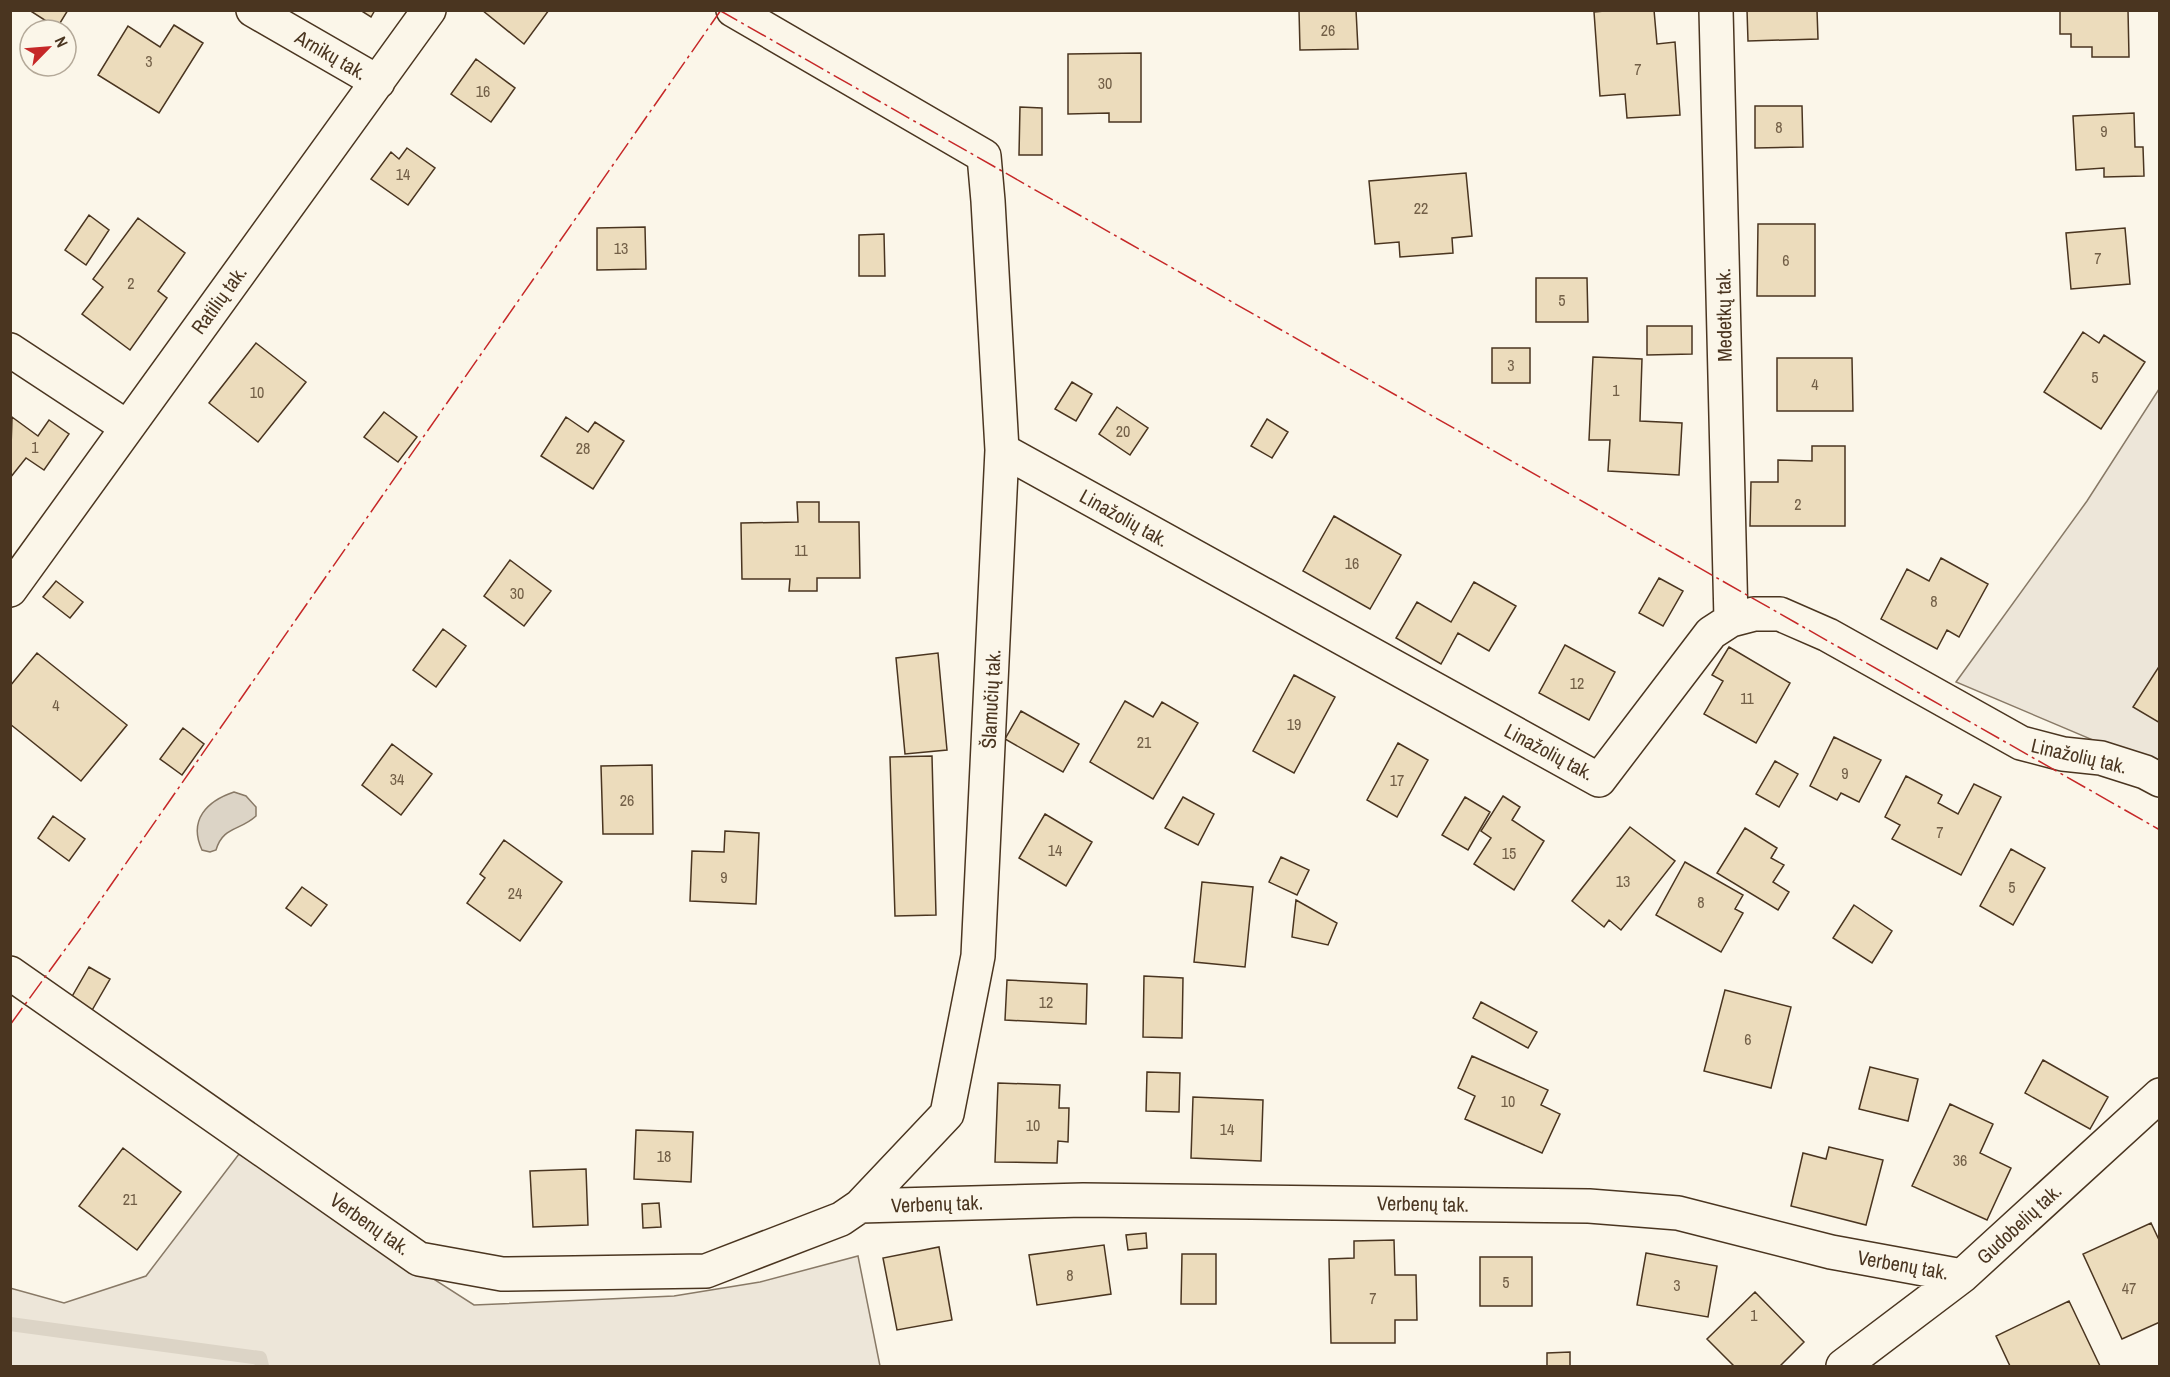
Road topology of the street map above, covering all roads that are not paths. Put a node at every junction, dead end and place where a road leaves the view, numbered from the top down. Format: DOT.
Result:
graph roads {
  1 [pos="253,10"];
  2 [pos="429,10"];
  3 [pos="733,10"];
  4 [pos="1716,10"];
  5 [pos="378,82"];
  6 [pos="10,350"];
  7 [pos="127,427"];
  8 [pos="1002,450"];
  9 [pos="10,590"];
  10 [pos="1731,620"];
  11 [pos="2160,780"];
  12 [pos="10,973"];
  13 [pos="2160,1095"];
  14 [pos="860,1206"];
  15 [pos="1962,1276"];
  16 [pos="1843,1366"];
  1 -- 5 [label="street, Arnikų tak."];
  2 -- 5 [label="street, Ratilių tak."];
  3 -- 8 [label="street, Šlamučių tak."];
  4 -- 10 [label="street, Medetkų tak."];
  5 -- 7 [label="street, Ratilių tak."];
  6 -- 7 [label="street"];
  7 -- 9 [label="street, Ratilių tak."];
  8 -- 10 [label="street, Linažolių tak."];
  8 -- 14 [label="street, Šlamučių tak."];
  10 -- 11 [label="street, Linažolių tak."];
  12 -- 14 [label="street, Verbenų tak."];
  13 -- 15 [label="street, Gudobelių tak."];
  14 -- 15 [label="street, Verbenų tak."];
  15 -- 16 [label="street, Gudobelių tak."];
}
